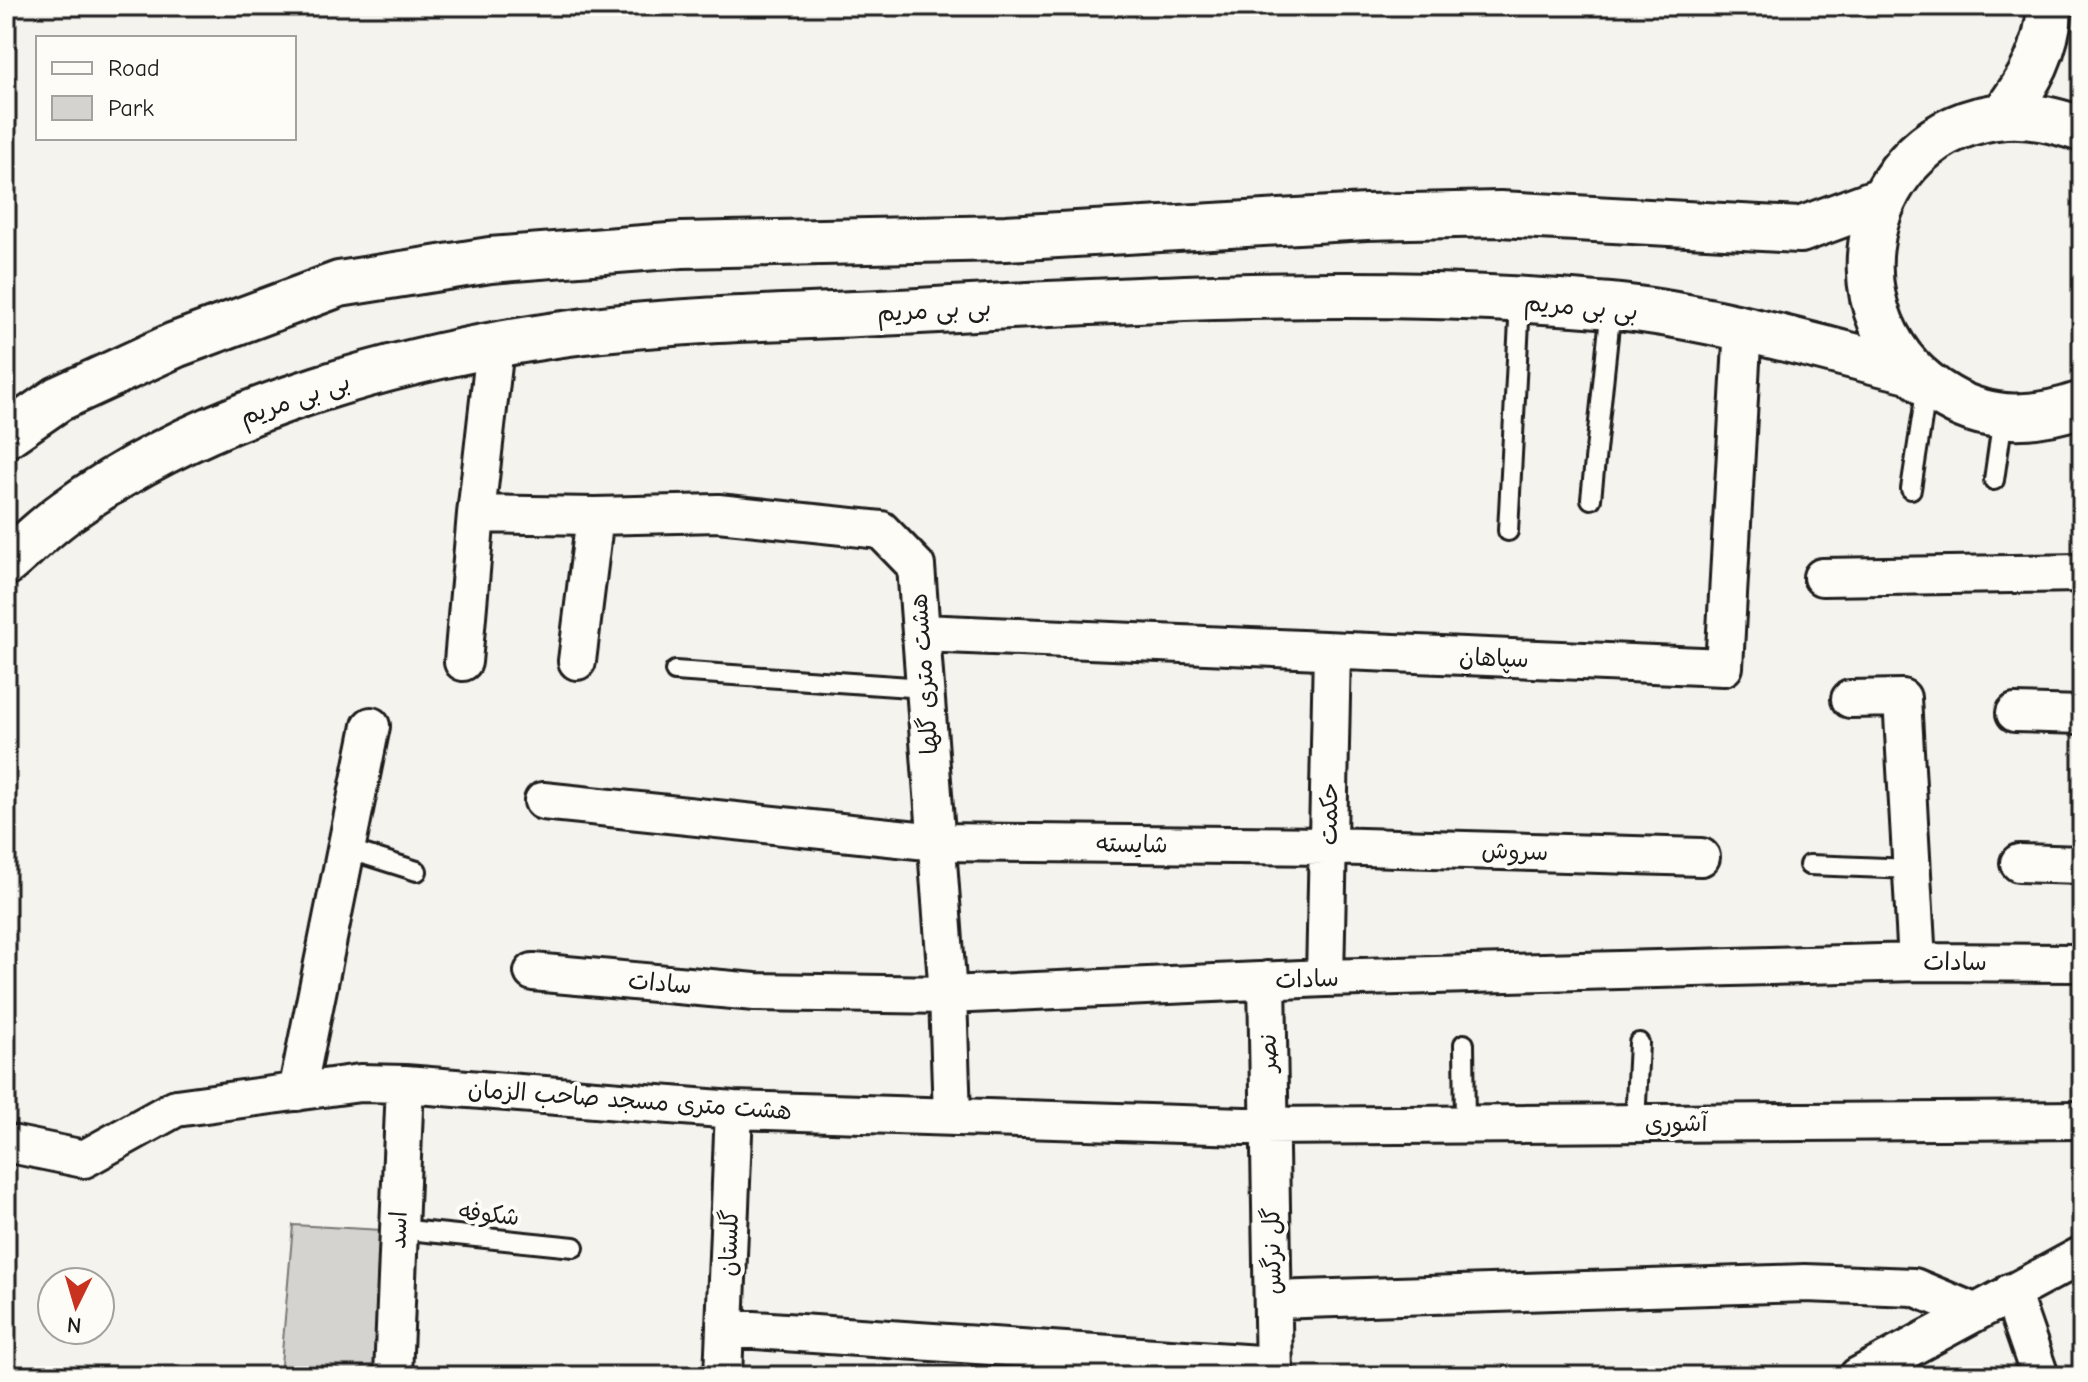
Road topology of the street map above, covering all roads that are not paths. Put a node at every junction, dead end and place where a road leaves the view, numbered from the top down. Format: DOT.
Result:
graph roads {
  1 [pos="2050,6"];
  2 [pos="2003,116"];
  3 [pos="2082,129"];
  4 [pos="1884,199"];
  5 [pos="1520,302"];
  6 [pos="1611,307"];
  7 [pos="1743,326"];
  8 [pos="495,347"];
  9 [pos="1918,378"];
  10 [pos="2082,404"];
  11 [pos="2003,417"];
  12 [pos="6,435"];
  13 [pos="1994,480"];
  14 [pos="1911,489"];
  15 [pos="1591,499"];
  16 [pos="476,514"];
  17 [pos="595,516"];
  18 [pos="1508,531"];
  19 [pos="6,563"];
  20 [pos="2082,573"];
  21 [pos="1822,577"];
  22 [pos="922,633"];
  23 [pos="1332,651"];
  24 [pos="577,661"];
  25 [pos="463,662"];
  26 [pos="675,671"];
  27 [pos="925,688"];
  28 [pos="1850,699"];
  29 [pos="2015,713"];
  30 [pos="2082,715"];
  31 [pos="371,726"];
  32 [pos="543,801"];
  33 [pos="937,842"];
  34 [pos="1328,846"];
  35 [pos="347,849"];
  36 [pos="1701,857"];
  37 [pos="2019,863"];
  38 [pos="1809,865"];
  39 [pos="2082,865"];
  40 [pos="1912,869"];
  41 [pos="417,871"];
  42 [pos="1917,962"];
  43 [pos="2082,963"];
  44 [pos="533,972"];
  45 [pos="1325,978"];
  46 [pos="1267,980"];
  47 [pos="948,995"];
  48 [pos="1639,1043"];
  49 [pos="1464,1044"];
  50 [pos="405,1084"];
  51 [pos="297,1092"];
  52 [pos="734,1110"];
  53 [pos="952,1117"];
  54 [pos="2082,1120"];
  55 [pos="1635,1123"];
  56 [pos="1465,1125"];
  57 [pos="1269,1126"];
  58 [pos="6,1143"];
  59 [pos="398,1229"];
  60 [pos="574,1247"];
  61 [pos="2082,1255"];
  62 [pos="2011,1292"];
  63 [pos="1273,1300"];
  64 [pos="1974,1312"];
  65 [pos="725,1328"];
  66 [pos="1274,1370"];
  67 [pos="393,1376"];
  68 [pos="723,1376"];
  69 [pos="1858,1376"];
  70 [pos="2040,1376"];
  1 -- 2 [label="street"];
  2 -- 3 [label="street"];
  2 -- 4 [label="street"];
  4 -- 9 [label="street"];
  4 -- 12 [label="street"];
  5 -- 6 [label="street, بی بی مریم"];
  5 -- 8 [label="street, بی بی مریم"];
  5 -- 18 [label="lane"];
  6 -- 7 [label="street, بی بی مریم"];
  6 -- 15 [label="lane"];
  7 -- 9 [label="street, بی بی مریم"];
  7 -- 23 [label="street, سپاهان"];
  8 -- 16 [label="street"];
  8 -- 19 [label="street, بی بی مریم"];
  9 -- 11 [label="street"];
  9 -- 14 [label="lane"];
  10 -- 11 [label="street"];
  11 -- 13 [label="lane"];
  16 -- 17 [label="street, هشت متری گلها"];
  16 -- 25 [label="street"];
  17 -- 22 [label="street, هشت متری گلها"];
  17 -- 24 [label="street"];
  20 -- 21 [label="street"];
  22 -- 23 [label="street, سپاهان"];
  22 -- 27 [label="street, هشت متری گلها"];
  23 -- 34 [label="street, حکمت"];
  26 -- 27 [label="lane"];
  27 -- 33 [label="street, هشت متری گلها"];
  28 -- 40 [label="street"];
  29 -- 30 [label="street"];
  31 -- 35 [label="street"];
  32 -- 33 [label="street, شایسته"];
  33 -- 34 [label="street, شایسته"];
  33 -- 47 [label="street, هشت متری گلها"];
  34 -- 36 [label="street, سروش"];
  34 -- 45 [label="street, حکمت"];
  35 -- 41 [label="lane"];
  35 -- 51 [label="street"];
  37 -- 39 [label="street"];
  38 -- 40 [label="lane"];
  40 -- 42 [label="street"];
  42 -- 43 [label="street, سادات"];
  42 -- 45 [label="street, سادات"];
  44 -- 47 [label="street, سادات"];
  45 -- 46 [label="street, سادات"];
  46 -- 47 [label="street, سادات"];
  46 -- 57 [label="street, نصر"];
  47 -- 53 [label="street, هشت متری گلها"];
  48 -- 55 [label="lane"];
  49 -- 56 [label="lane"];
  50 -- 51 [label="street, هشت متری مسجد صاحب الزمان"];
  50 -- 52 [label="street, هشت متری مسجد صاحب الزمان"];
  50 -- 59 [label="street, اسد"];
  51 -- 58 [label="street, هشت متری مسجد صاحب الزمان"];
  52 -- 53 [label="street, هشت متری مسجد صاحب الزمان"];
  52 -- 65 [label="street, گلستان"];
  53 -- 57 [label="street, هشت متری مسجد صاحب الزمان"];
  54 -- 55 [label="street, آشوری"];
  55 -- 56 [label="street, آشوری"];
  56 -- 57 [label="street, آشوری"];
  57 -- 63 [label="street, گل نرگس"];
  59 -- 60 [label="lane, شکوفه"];
  59 -- 67 [label="street, اسد"];
  61 -- 62 [label="street"];
  62 -- 64 [label="street"];
  62 -- 70 [label="street"];
  63 -- 64 [label="street"];
  63 -- 66 [label="street, گل نرگس"];
  64 -- 69 [label="street"];
  65 -- 66 [label="street"];
  65 -- 68 [label="street, گلستان"];
}
